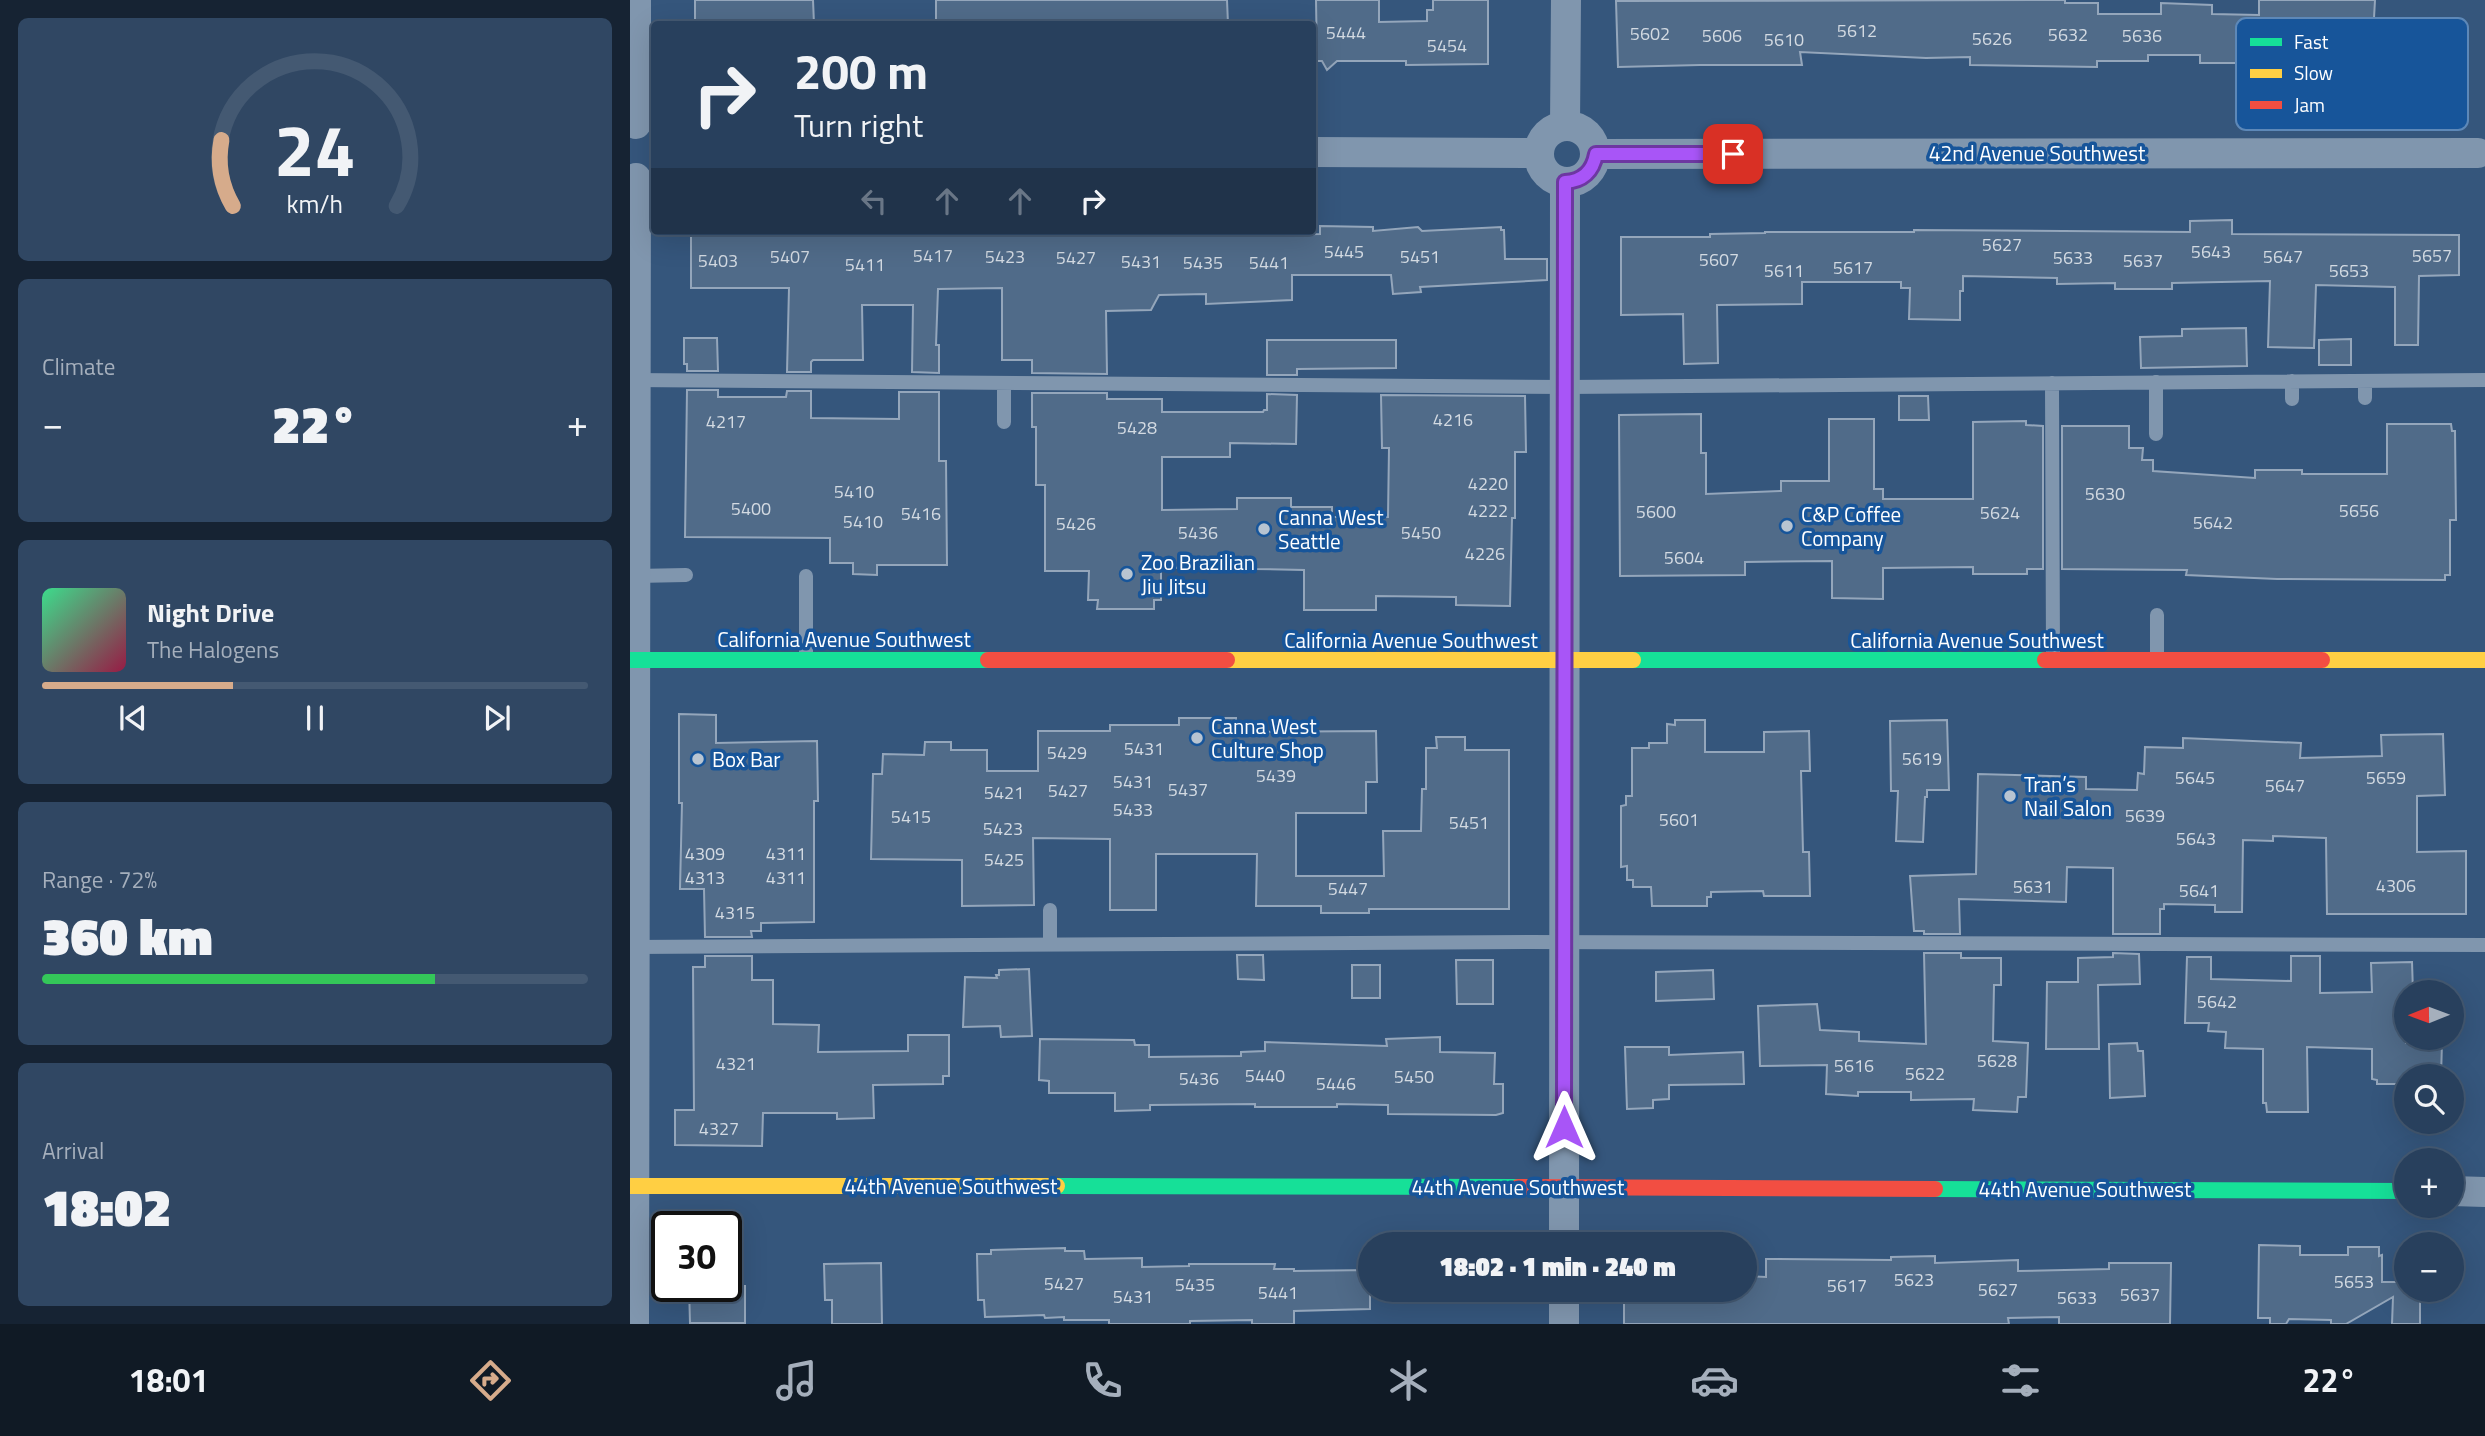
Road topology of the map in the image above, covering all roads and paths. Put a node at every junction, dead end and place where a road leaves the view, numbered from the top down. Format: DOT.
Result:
graph roads {
  1 [pos="636,0"];
  2 [pos="1566,0"];
  3 [pos="1565,125"];
  4 [pos="640,126"];
  5 [pos="1316,152"];
  6 [pos="1539,153"];
  7 [pos="1596,154"];
  8 [pos="2483,154"];
  9 [pos="640,176"];
  10 [pos="1565,182"];
  11 [pos="633,380"];
  12 [pos="2485,380"];
  13 [pos="2365,381"];
  14 [pos="2156,382"];
  15 [pos="2292,382"];
  16 [pos="1004,383"];
  17 [pos="2052,383"];
  18 [pos="1566,387"];
  19 [pos="2365,398"];
  20 [pos="2292,399"];
  21 [pos="1004,422"];
  22 [pos="633,427"];
  23 [pos="2156,434"];
  24 [pos="636,576"];
  25 [pos="686,576"];
  26 [pos="806,576"];
  27 [pos="2157,615"];
  28 [pos="633,660"];
  29 [pos="806,660"];
  30 [pos="2485,660"];
  31 [pos="2053,661"];
  32 [pos="2157,661"];
  33 [pos="1565,662"];
  34 [pos="1050,910"];
  35 [pos="1564,942"];
  36 [pos="1050,943"];
  37 [pos="2485,945"];
  38 [pos="632,947"];
  39 [pos="632,1186"];
  40 [pos="1564,1187"];
  41 [pos="2394,1191"];
  42 [pos="2464,1191"];
  43 [pos="2485,1192"];
  44 [pos="1564,1232"];
  45 [pos="1564,1302"];
  46 [pos="634,1324"];
  47 [pos="1564,1324"];
  1 -- 4 [label="street"];
  2 -- 3 [label="street"];
  3 -- 6 [label="street"];
  3 -- 7 [label="street"];
  5 -- 6 [label="street"];
  6 -- 10 [label="street"];
  7 -- 8 [label="street, 42nd Avenue Southwest"];
  7 -- 10 [label="street"];
  9 -- 11 [label="street"];
  10 -- 18 [label="street"];
  11 -- 16 [label="lane"];
  11 -- 22 [label="street"];
  12 -- 13 [label="lane"];
  13 -- 15 [label="lane"];
  13 -- 19 [label="lane"];
  14 -- 15 [label="lane"];
  14 -- 17 [label="lane"];
  14 -- 23 [label="lane"];
  15 -- 20 [label="lane"];
  16 -- 18 [label="lane"];
  16 -- 21 [label="lane"];
  17 -- 18 [label="lane"];
  17 -- 31 [label="lane"];
  18 -- 33 [label="street"];
  22 -- 24 [label="street"];
  24 -- 25 [label="lane"];
  24 -- 28 [label="street"];
  26 -- 29 [label="lane"];
  27 -- 32 [label="lane"];
  28 -- 29 [label="main road, California Avenue Southwest"];
  28 -- 38 [label="street"];
  29 -- 33 [label="main road, California Avenue Southwest"];
  30 -- 32 [label="main road, California Avenue Southwest"];
  31 -- 32 [label="main road, California Avenue Southwest"];
  31 -- 33 [label="main road, California Avenue Southwest"];
  33 -- 35 [label="street"];
  34 -- 36 [label="lane"];
  35 -- 36 [label="lane"];
  35 -- 37 [label="lane"];
  35 -- 40 [label="street"];
  36 -- 38 [label="lane"];
  38 -- 39 [label="street"];
  39 -- 40 [label="main road, 44th Avenue Southwest"];
  39 -- 46 [label="street"];
  40 -- 41 [label="main road, 44th Avenue Southwest"];
  40 -- 44 [label="street"];
  42 -- 43 [label="street"];
  45 -- 47 [label="street"];
}
